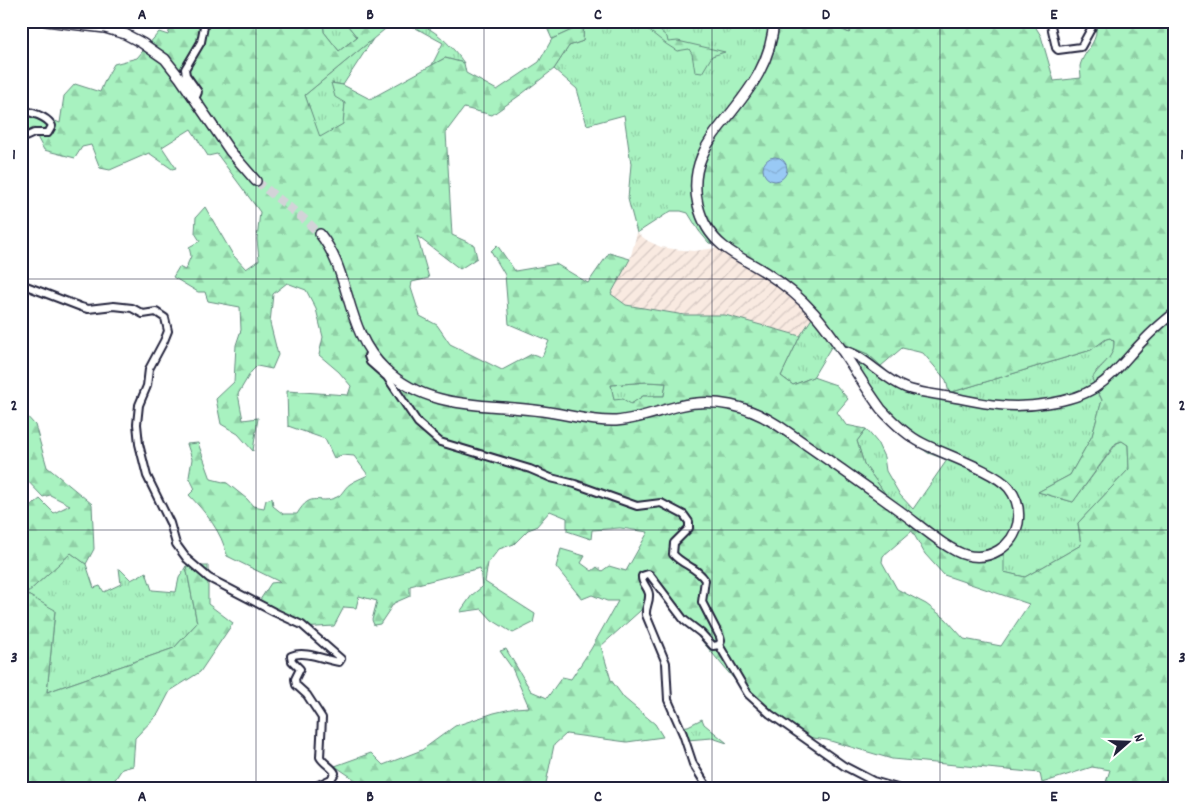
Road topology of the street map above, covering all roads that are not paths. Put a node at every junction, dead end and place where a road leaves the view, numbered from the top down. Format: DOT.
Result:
graph roads {
  1 [pos="46,21"];
  2 [pos="205,21"];
  3 [pos="774,21"];
  4 [pos="1050,21"];
  5 [pos="1092,27"];
  6 [pos="195,99"];
  7 [pos="21,110"];
  8 [pos="21,139"];
  9 [pos="256,181"];
  10 [pos="320,234"];
  11 [pos="21,284"];
  12 [pos="1175,312"];
  13 [pos="841,350"];
  14 [pos="370,351"];
  15 [pos="719,645"];
  16 [pos="312,788"];
  17 [pos="708,788"];
  18 [pos="897,788"];
  1 -- 6 [label="main road"];
  2 -- 6 [label="street"];
  3 -- 13 [label="main road"];
  4 -- 5 [label="street"];
  6 -- 9 [label="main road"];
  7 -- 8 [label="street"];
  10 -- 14 [label="main road"];
  11 -- 16 [label="street"];
  12 -- 13 [label="street"];
  13 -- 14 [label="main road"];
  14 -- 15 [label="street"];
  15 -- 17 [label="street"];
  15 -- 18 [label="street"];
}
